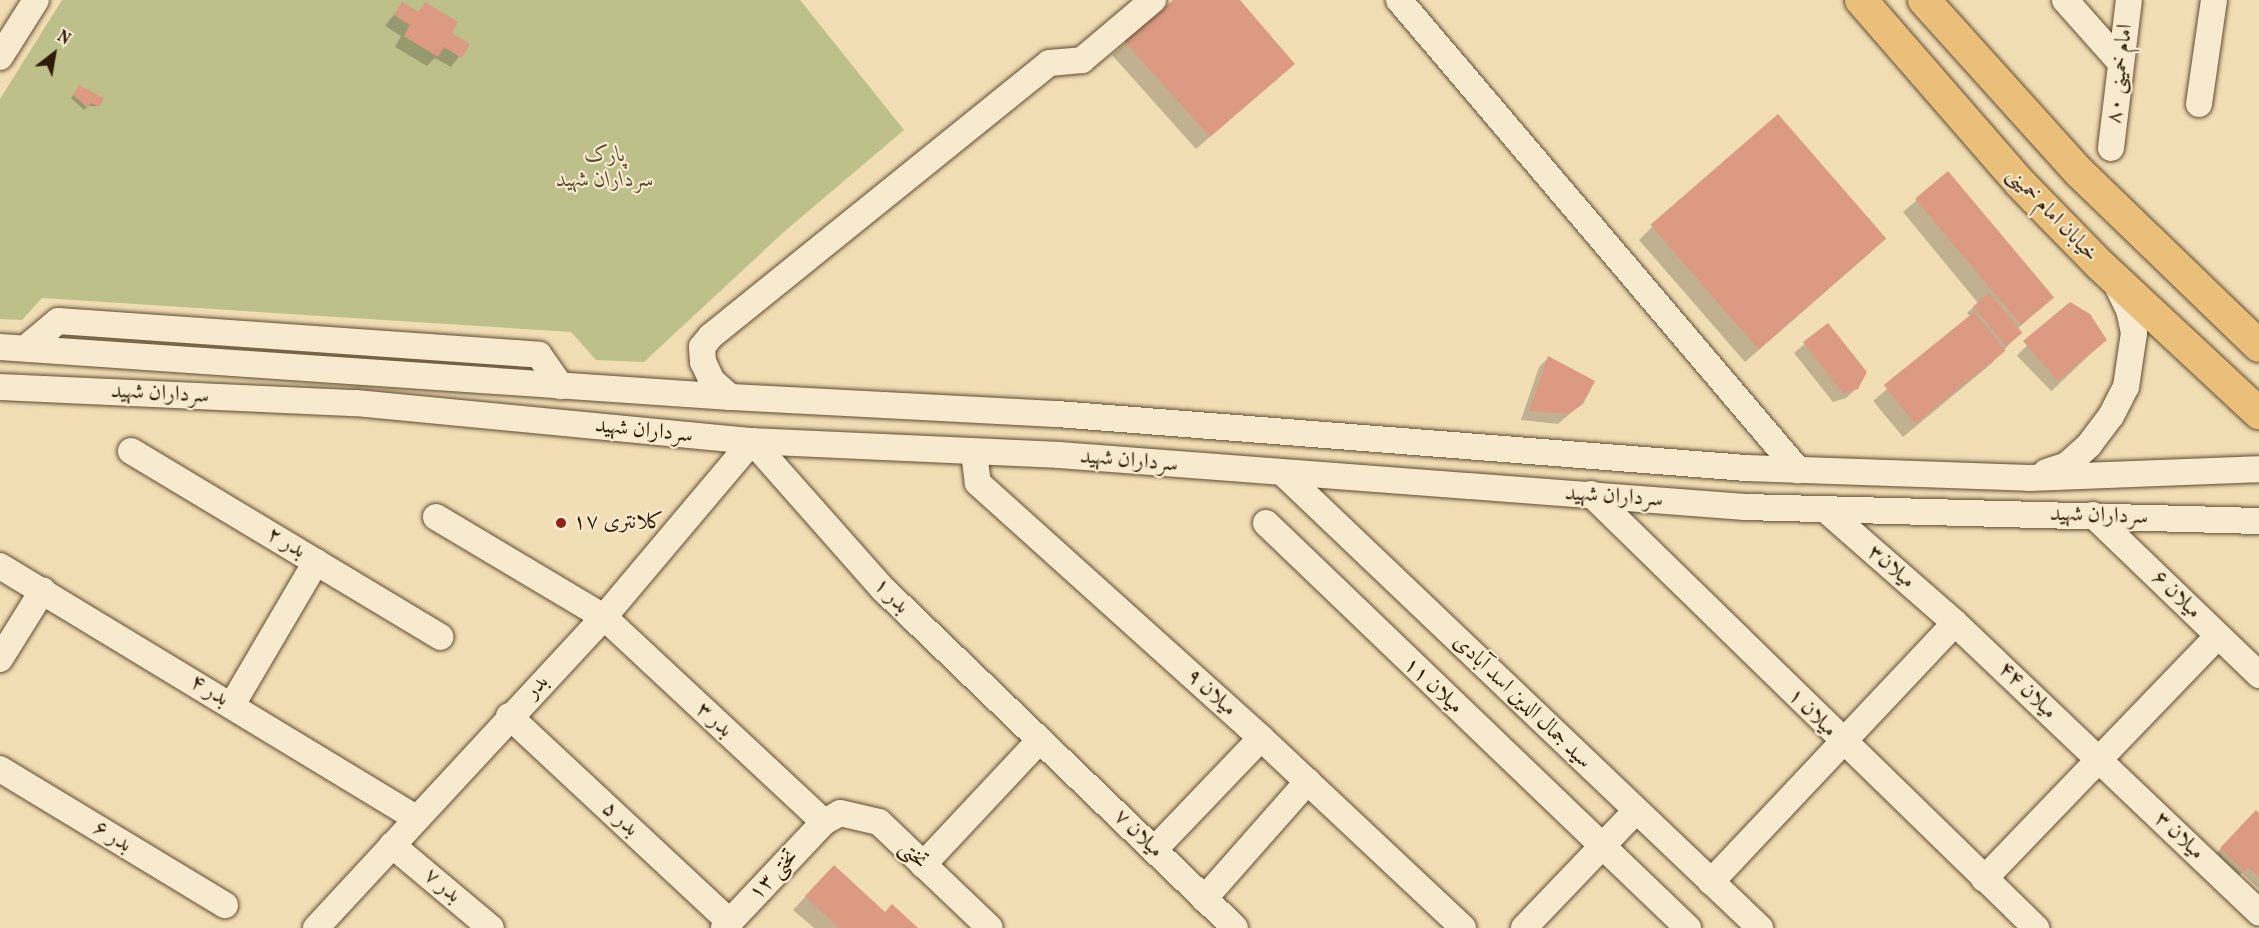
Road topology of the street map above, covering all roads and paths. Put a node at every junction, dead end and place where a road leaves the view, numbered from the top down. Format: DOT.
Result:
graph roads {
  1 [pos="36,0"];
  2 [pos="1153,0"];
  3 [pos="1399,0"];
  4 [pos="1862,0"];
  5 [pos="1924,0"];
  6 [pos="2065,0"];
  7 [pos="2129,0"];
  8 [pos="2214,0"];
  9 [pos="0,57"];
  10 [pos="2121,63"];
  11 [pos="2199,104"];
  12 [pos="2111,148"];
  13 [pos="2100,264"];
  14 [pos="2259,346"];
  15 [pos="0,347"];
  16 [pos="0,387"];
  17 [pos="730,397"];
  18 [pos="2259,413"];
  19 [pos="1057,414"];
  20 [pos="752,441"];
  21 [pos="131,451"];
  22 [pos="974,452"];
  23 [pos="1059,455"];
  24 [pos="1746,468"];
  25 [pos="2259,469"];
  26 [pos="1798,470"];
  27 [pos="1284,474"];
  28 [pos="2029,477"];
  29 [pos="1591,494"];
  30 [pos="1745,507"];
  31 [pos="1826,510"];
  32 [pos="2093,515"];
  33 [pos="436,517"];
  34 [pos="2259,521"];
  35 [pos="1266,523"];
  36 [pos="316,562"];
  37 [pos="0,566"];
  38 [pos="43,590"];
  39 [pos="604,617"];
  40 [pos="1955,623"];
  41 [pos="2218,636"];
  42 [pos="440,637"];
  43 [pos="0,659"];
  44 [pos="2259,675"];
  45 [pos="232,705"];
  46 [pos="509,716"];
  47 [pos="1261,738"];
  48 [pos="1040,740"];
  49 [pos="1842,743"];
  50 [pos="2099,760"];
  51 [pos="0,769"];
  52 [pos="1308,781"];
  53 [pos="1636,811"];
  54 [pos="416,818"];
  55 [pos="824,822"];
  56 [pos="392,845"];
  57 [pos="1602,846"];
  58 [pos="1154,850"];
  59 [pos="923,865"];
  60 [pos="1984,879"];
  61 [pos="1711,882"];
  62 [pos="1204,899"];
  63 [pos="225,905"];
  64 [pos="2259,913"];
  65 [pos="727,925"];
  66 [pos="316,928"];
  67 [pos="491,928"];
  68 [pos="990,928"];
  69 [pos="1235,928"];
  70 [pos="1463,928"];
  71 [pos="1524,928"];
  72 [pos="1688,928"];
  73 [pos="1760,928"];
  74 [pos="2036,928"];
  1 -- 9 [label="street"];
  2 -- 17 [label="street"];
  3 -- 26 [label="street"];
  4 -- 13 [label="main road, خیابان امام خمینی"];
  5 -- 14 [label="main road"];
  6 -- 10 [label="street"];
  7 -- 10 [label="street, امام خمینی ۸۰"];
  8 -- 11 [label="street"];
  10 -- 12 [label="street, امام خمینی ۸۰"];
  13 -- 18 [label="main road, خیابان امام خمینی"];
  13 -- 28 [label="street"];
  15 -- 17 [label="street, سرداران شهید"];
  16 -- 20 [label="street, سرداران شهید"];
  17 -- 19 [label="street, سرداران شهید"];
  19 -- 23 [label="street"];
  19 -- 24 [label="street, سرداران شهید"];
  20 -- 22 [label="street, سرداران شهید"];
  20 -- 39 [label="street, بدر"];
  20 -- 48 [label="street, بدر ۱"];
  21 -- 36 [label="street, بدر ۲"];
  22 -- 23 [label="street, سرداران شهید"];
  22 -- 47 [label="street, میلان ۹"];
  23 -- 27 [label="street, سرداران شهید"];
  24 -- 26 [label="street, سرداران شهید"];
  24 -- 30 [label="street"];
  25 -- 28 [label="street, سرداران شهید"];
  26 -- 28 [label="street, سرداران شهید"];
  27 -- 29 [label="street, سرداران شهید"];
  27 -- 53 [label="street, سید جمال الدین اسد آبادی"];
  29 -- 30 [label="street, سرداران شهید"];
  29 -- 49 [label="street, میلان ۱"];
  30 -- 31 [label="street, سرداران شهید"];
  31 -- 32 [label="street, سرداران شهید"];
  31 -- 40 [label="street, میلان۳"];
  32 -- 34 [label="street, سرداران شهید"];
  32 -- 41 [label="street, میلان ۶"];
  33 -- 39 [label="street, بدر ۳"];
  35 -- 57 [label="street, میلان ۱۱"];
  36 -- 42 [label="street, بدر ۲"];
  36 -- 45 [label="street"];
  37 -- 38 [label="street, بدر ۴"];
  38 -- 43 [label="street"];
  38 -- 45 [label="street, بدر ۴"];
  39 -- 46 [label="street, بدر"];
  39 -- 55 [label="street, بدر ۳"];
  40 -- 49 [label="street"];
  40 -- 50 [label="street, میلان ۴۴"];
  41 -- 44 [label="street, میلان ۶"];
  41 -- 50 [label="street"];
  45 -- 54 [label="street, بدر ۴"];
  46 -- 54 [label="street, بدر"];
  46 -- 65 [label="street, بدر ۵"];
  47 -- 52 [label="street, میلان ۹"];
  47 -- 58 [label="street"];
  48 -- 58 [label="street, میلان ۷"];
  48 -- 59 [label="street"];
  49 -- 60 [label="street, میلان ۱"];
  49 -- 61 [label="street"];
  50 -- 60 [label="street"];
  50 -- 64 [label="street, میلان ۳"];
  51 -- 63 [label="street, بدر ۶"];
  52 -- 62 [label="street"];
  52 -- 70 [label="street, میلان ۹"];
  53 -- 57 [label="street"];
  53 -- 61 [label="street, سید جمال الدین اسد آبادی"];
  54 -- 56 [label="street, بدر"];
  55 -- 59 [label="street, تختی"];
  55 -- 65 [label="street, تختی ۱۳"];
  56 -- 66 [label="street, بدر"];
  56 -- 67 [label="street, بدر ۷"];
  57 -- 71 [label="street"];
  57 -- 72 [label="street, میلان ۱۱"];
  58 -- 62 [label="street, میلان ۷"];
  59 -- 68 [label="street, تختی"];
  60 -- 74 [label="street, میلان ۱"];
  61 -- 73 [label="street, سید جمال الدین اسد آبادی"];
  62 -- 69 [label="street, میلان ۷"];
}
